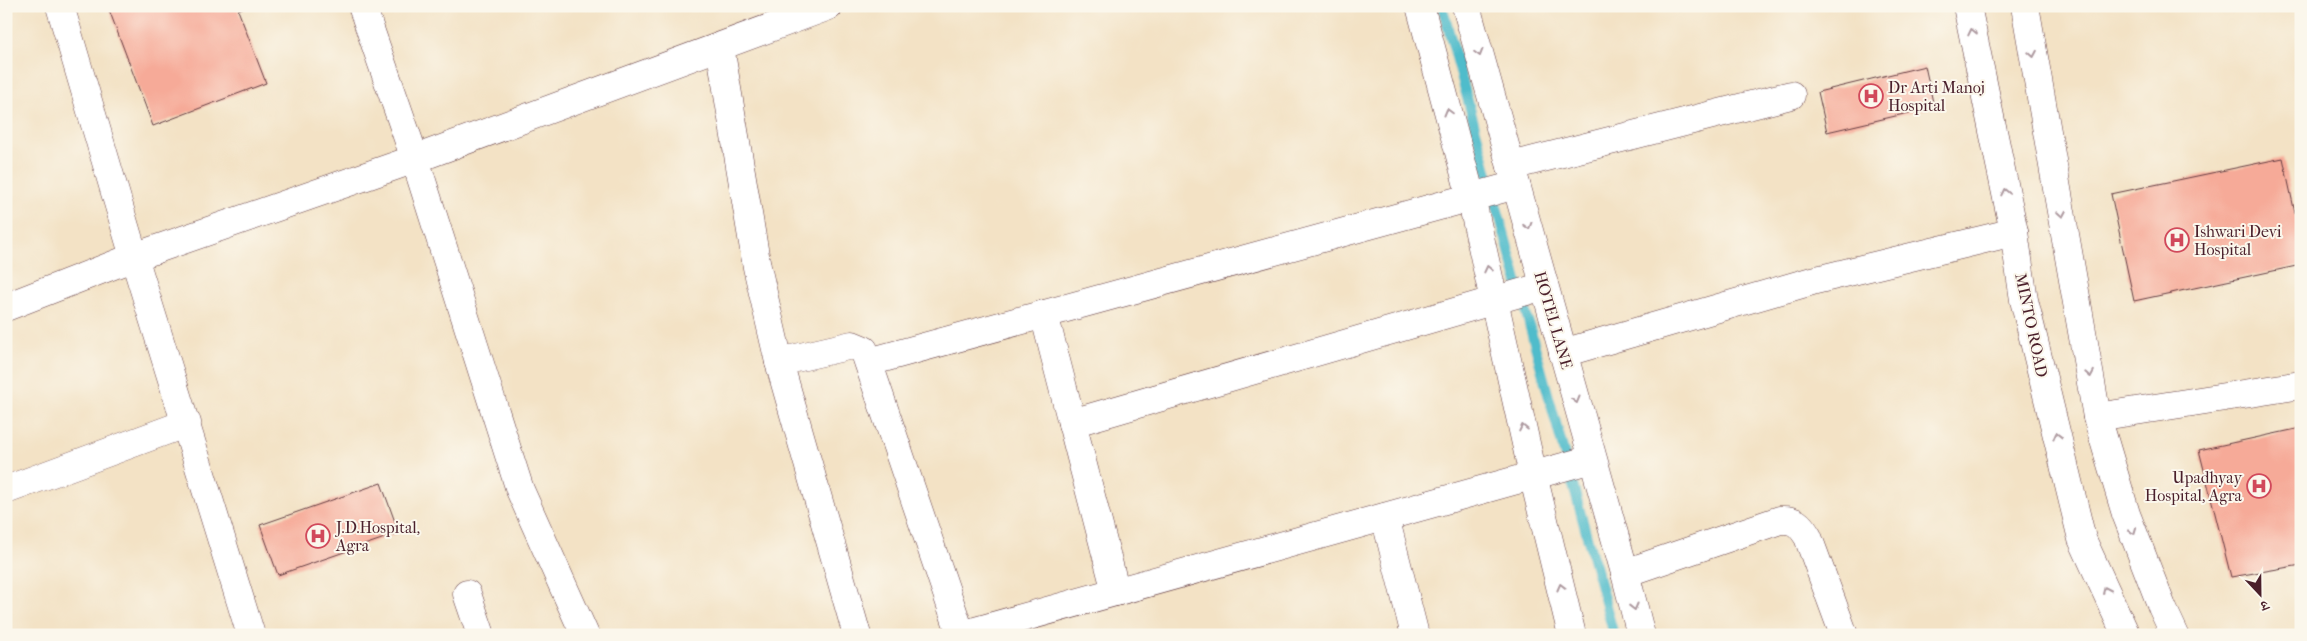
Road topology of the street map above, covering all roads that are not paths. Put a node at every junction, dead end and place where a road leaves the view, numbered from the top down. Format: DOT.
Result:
graph roads {
  1 [pos="60,6"];
  2 [pos="362,6"];
  3 [pos="829,6"];
  4 [pos="1420,6"];
  5 [pos="1466,6"];
  6 [pos="1967,6"];
  7 [pos="2025,6"];
  8 [pos="720,47"];
  9 [pos="1791,95"];
  10 [pos="416,159"];
  11 [pos="1513,175"];
  12 [pos="1471,197"];
  13 [pos="2014,232"];
  14 [pos="134,257"];
  15 [pos="1544,286"];
  16 [pos="1495,300"];
  17 [pos="6,307"];
  18 [pos="1044,314"];
  19 [pos="1563,353"];
  20 [pos="779,362"];
  21 [pos="869,362"];
  22 [pos="2301,385"];
  23 [pos="2098,417"];
  24 [pos="187,423"];
  25 [pos="1072,423"];
  26 [pos="1592,459"];
  27 [pos="1538,474"];
  28 [pos="6,490"];
  29 [pos="1385,517"];
  30 [pos="1625,572"];
  31 [pos="1116,592"];
  32 [pos="467,594"];
  33 [pos="251,635"];
  34 [pos="481,635"];
  35 [pos="585,635"];
  36 [pos="857,635"];
  37 [pos="961,635"];
  38 [pos="1415,635"];
  39 [pos="1572,635"];
  40 [pos="1641,635"];
  41 [pos="1844,635"];
  42 [pos="2126,635"];
  43 [pos="2175,635"];
  1 -- 14 [label="street"];
  2 -- 10 [label="street"];
  3 -- 8 [label="street"];
  12 -- 4 [label="street, one-way"];
  5 -- 11 [label="street, HOTEL LANE, one-way"];
  13 -- 6 [label="street, MINTO ROAD, one-way"];
  7 -- 23 [label="street, one-way"];
  8 -- 10 [label="street"];
  8 -- 20 [label="street"];
  9 -- 11 [label="street"];
  10 -- 14 [label="street"];
  10 -- 35 [label="street"];
  11 -- 12 [label="street"];
  11 -- 15 [label="street, HOTEL LANE, one-way"];
  16 -- 12 [label="street, one-way"];
  12 -- 18 [label="street"];
  13 -- 19 [label="street"];
  42 -- 13 [label="street, MINTO ROAD, one-way"];
  14 -- 17 [label="street"];
  14 -- 24 [label="street"];
  15 -- 16 [label="street"];
  15 -- 19 [label="street, HOTEL LANE"];
  16 -- 25 [label="street"];
  27 -- 16 [label="street, one-way"];
  18 -- 21 [label="street"];
  18 -- 25 [label="street"];
  19 -- 26 [label="street, HOTEL LANE, one-way"];
  20 -- 21 [label="street"];
  20 -- 36 [label="street"];
  21 -- 37 [label="street"];
  22 -- 23 [label="street"];
  23 -- 43 [label="street, one-way"];
  24 -- 28 [label="street"];
  24 -- 33 [label="street"];
  25 -- 31 [label="street"];
  26 -- 27 [label="street"];
  26 -- 30 [label="street, HOTEL LANE"];
  27 -- 29 [label="street"];
  39 -- 27 [label="street, one-way"];
  29 -- 31 [label="street"];
  29 -- 38 [label="street"];
  30 -- 40 [label="street, HOTEL LANE, one-way"];
  30 -- 41 [label="street"];
  31 -- 37 [label="street"];
  32 -- 34 [label="street"];
}
